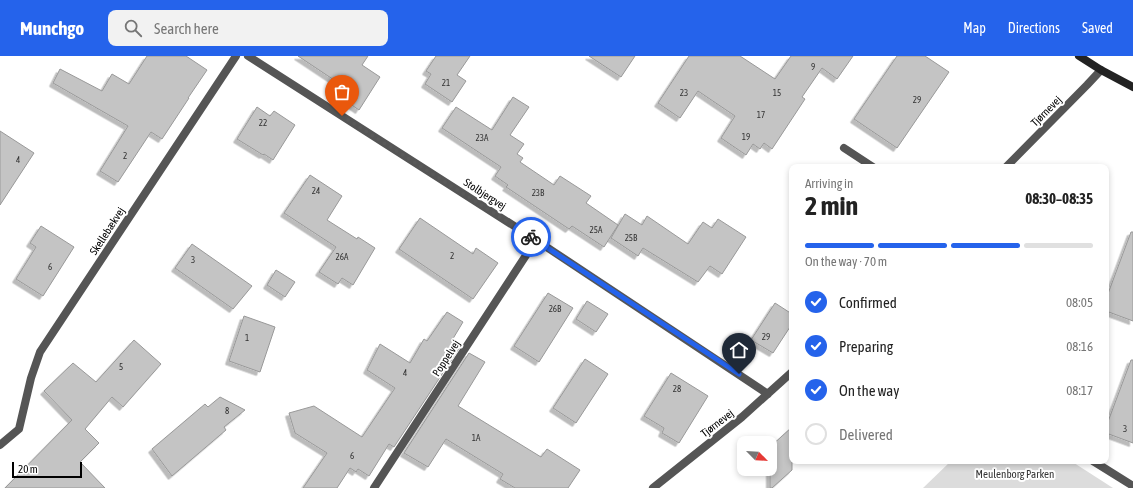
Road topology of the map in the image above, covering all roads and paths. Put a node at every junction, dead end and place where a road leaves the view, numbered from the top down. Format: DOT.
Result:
graph roads {
  1 [pos="236,56"];
  2 [pos="248,56"];
  3 [pos="1079,56"];
  4 [pos="1101,70"];
  5 [pos="1133,87"];
  6 [pos="844,148"];
  7 [pos="868,164"];
  8 [pos="1009,164"];
  9 [pos="536,240"];
  10 [pos="789,375"];
  11 [pos="768,394"];
  12 [pos="0,445"];
  13 [pos="1098,464"];
  14 [pos="1133,486"];
  15 [pos="374,488"];
  16 [pos="652,488"];
  1 -- 12 [label="street, Skellebækvej"];
  2 -- 9 [label="street, Stolbjergvej"];
  3 -- 4 [label="main road"];
  4 -- 5 [label="main road"];
  4 -- 8 [label="street, Tjørnevej"];
  6 -- 7 [label="street"];
  9 -- 11 [label="street, Stolbjergvej"];
  9 -- 15 [label="street, Poppelvej"];
  10 -- 11 [label="street, Tjørnevej"];
  11 -- 16 [label="street, Tjørnevej"];
  13 -- 14 [label="street"];
}
